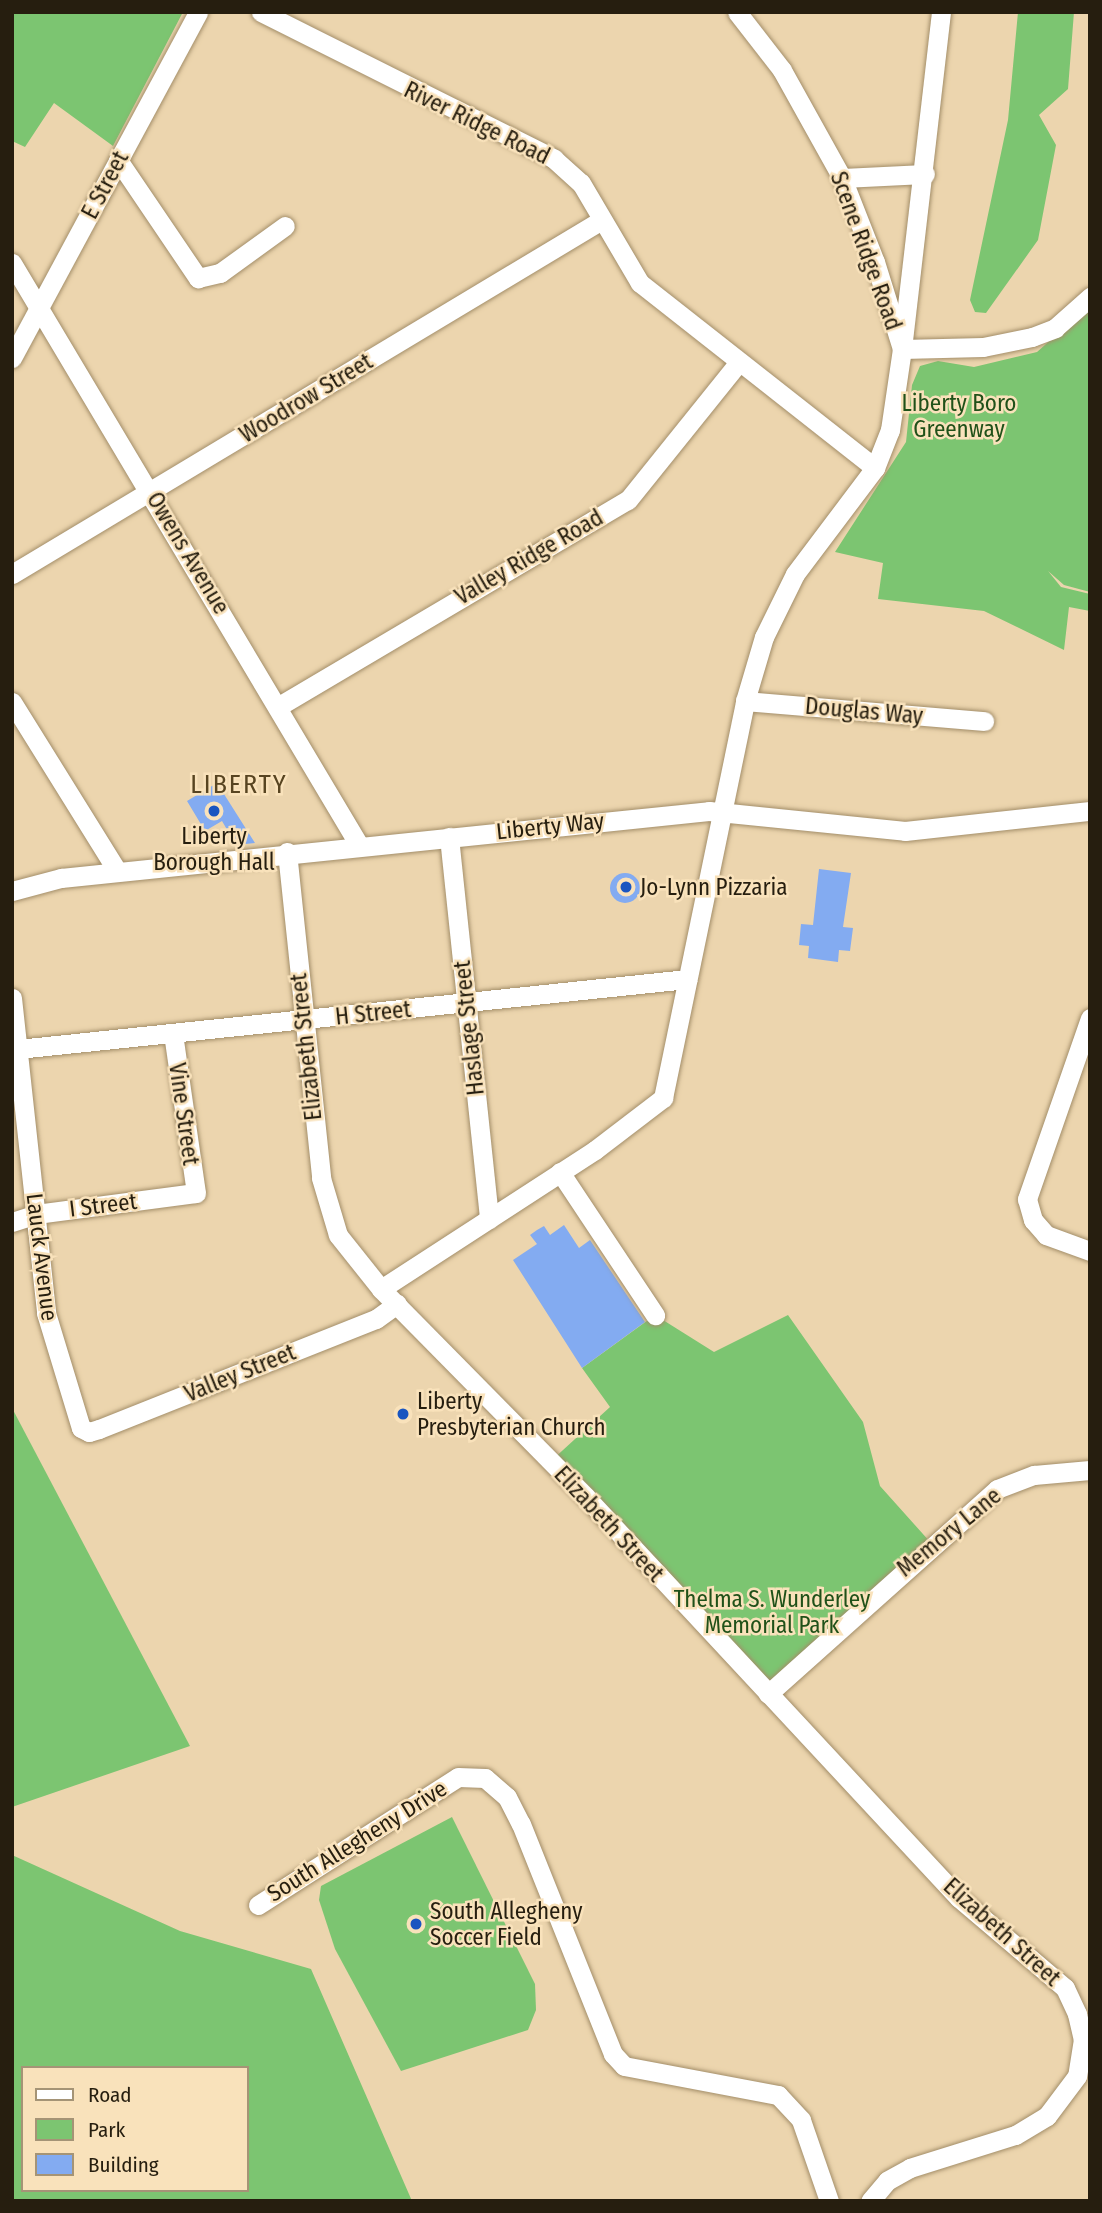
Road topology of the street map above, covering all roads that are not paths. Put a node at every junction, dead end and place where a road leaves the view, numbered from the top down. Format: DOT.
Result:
graph roads {
  1 [pos="198,12"];
  2 [pos="261,12"];
  3 [pos="737,12"];
  4 [pos="941,12"];
  5 [pos="118,160"];
  6 [pos="925,174"];
  7 [pos="842,178"];
  8 [pos="600,221"];
  9 [pos="285,226"];
  10 [pos="12,263"];
  11 [pos="1090,297"];
  12 [pos="40,310"];
  13 [pos="902,349"];
  14 [pos="12,358"];
  15 [pos="739,362"];
  16 [pos="875,468"];
  17 [pos="151,491"];
  18 [pos="12,574"];
  19 [pos="745,701"];
  20 [pos="12,702"];
  21 [pos="279,706"];
  22 [pos="984,721"];
  23 [pos="1090,811"];
  24 [pos="722,812"];
  25 [pos="449,836"];
  26 [pos="359,845"];
  27 [pos="287,852"];
  28 [pos="117,871"];
  29 [pos="12,891"];
  30 [pos="687,979"];
  31 [pos="12,998"];
  32 [pos="466,1002"];
  33 [pos="1090,1018"];
  34 [pos="302,1021"];
  35 [pos="173,1034"];
  36 [pos="18,1049"];
  37 [pos="560,1172"];
  38 [pos="195,1193"];
  39 [pos="36,1214"];
  40 [pos="489,1219"];
  41 [pos="12,1222"];
  42 [pos="1090,1251"];
  43 [pos="381,1289"];
  44 [pos="397,1304"];
  45 [pos="655,1315"];
  46 [pos="82,1428"];
  47 [pos="1090,1470"];
  48 [pos="768,1694"];
  49 [pos="258,1905"];
  50 [pos="829,2201"];
  51 [pos="870,2201"];
  1 -- 5 [label="street, E Street"];
  2 -- 8 [label="street, River Ridge Road"];
  3 -- 7 [label="street, Scene Ridge Road"];
  4 -- 6 [label="street"];
  5 -- 9 [label="street"];
  5 -- 12 [label="street, E Street"];
  6 -- 7 [label="street"];
  6 -- 13 [label="street"];
  7 -- 13 [label="street, Scene Ridge Road"];
  8 -- 15 [label="street, River Ridge Road"];
  8 -- 17 [label="street, Woodrow Street"];
  10 -- 12 [label="street, Owens Avenue"];
  11 -- 13 [label="street"];
  12 -- 14 [label="street, E Street"];
  12 -- 17 [label="street, Owens Avenue"];
  13 -- 16 [label="street, Scene Ridge Road"];
  15 -- 16 [label="street, River Ridge Road"];
  15 -- 21 [label="street, Valley Ridge Road"];
  16 -- 19 [label="street, Scene Ridge Road"];
  17 -- 18 [label="street, Woodrow Street"];
  17 -- 21 [label="street, Owens Avenue"];
  19 -- 22 [label="street, Douglas Way"];
  19 -- 24 [label="street, Scene Ridge Road"];
  20 -- 28 [label="street"];
  21 -- 26 [label="street, Owens Avenue"];
  23 -- 24 [label="street, Liberty Way"];
  24 -- 25 [label="street, Liberty Way"];
  24 -- 30 [label="street, Scene Ridge Road"];
  25 -- 26 [label="street, Liberty Way"];
  25 -- 32 [label="street, Haslage Street"];
  26 -- 27 [label="street, Liberty Way"];
  27 -- 28 [label="street, Liberty Way"];
  27 -- 34 [label="street, Elizabeth Street"];
  28 -- 29 [label="street, Liberty Way"];
  30 -- 32 [label="street, H Street"];
  30 -- 37 [label="street, Scene Ridge Road"];
  31 -- 36 [label="street, Lauck Avenue"];
  32 -- 34 [label="street, H Street"];
  32 -- 40 [label="street, Haslage Street"];
  33 -- 42 [label="street"];
  34 -- 35 [label="street, H Street"];
  34 -- 43 [label="street, Elizabeth Street"];
  35 -- 36 [label="street, H Street"];
  35 -- 38 [label="street, Vine Street"];
  36 -- 39 [label="street, Lauck Avenue"];
  37 -- 40 [label="street"];
  37 -- 45 [label="street"];
  38 -- 39 [label="street, I Street"];
  39 -- 41 [label="street, I Street"];
  39 -- 46 [label="street, Lauck Avenue"];
  40 -- 43 [label="street"];
  43 -- 44 [label="street, Elizabeth Street"];
  44 -- 46 [label="street, Valley Street"];
  44 -- 48 [label="street, Elizabeth Street"];
  47 -- 48 [label="street, Memory Lane"];
  48 -- 51 [label="street, Elizabeth Street"];
  49 -- 50 [label="street, South Allegheny Drive"];
}
